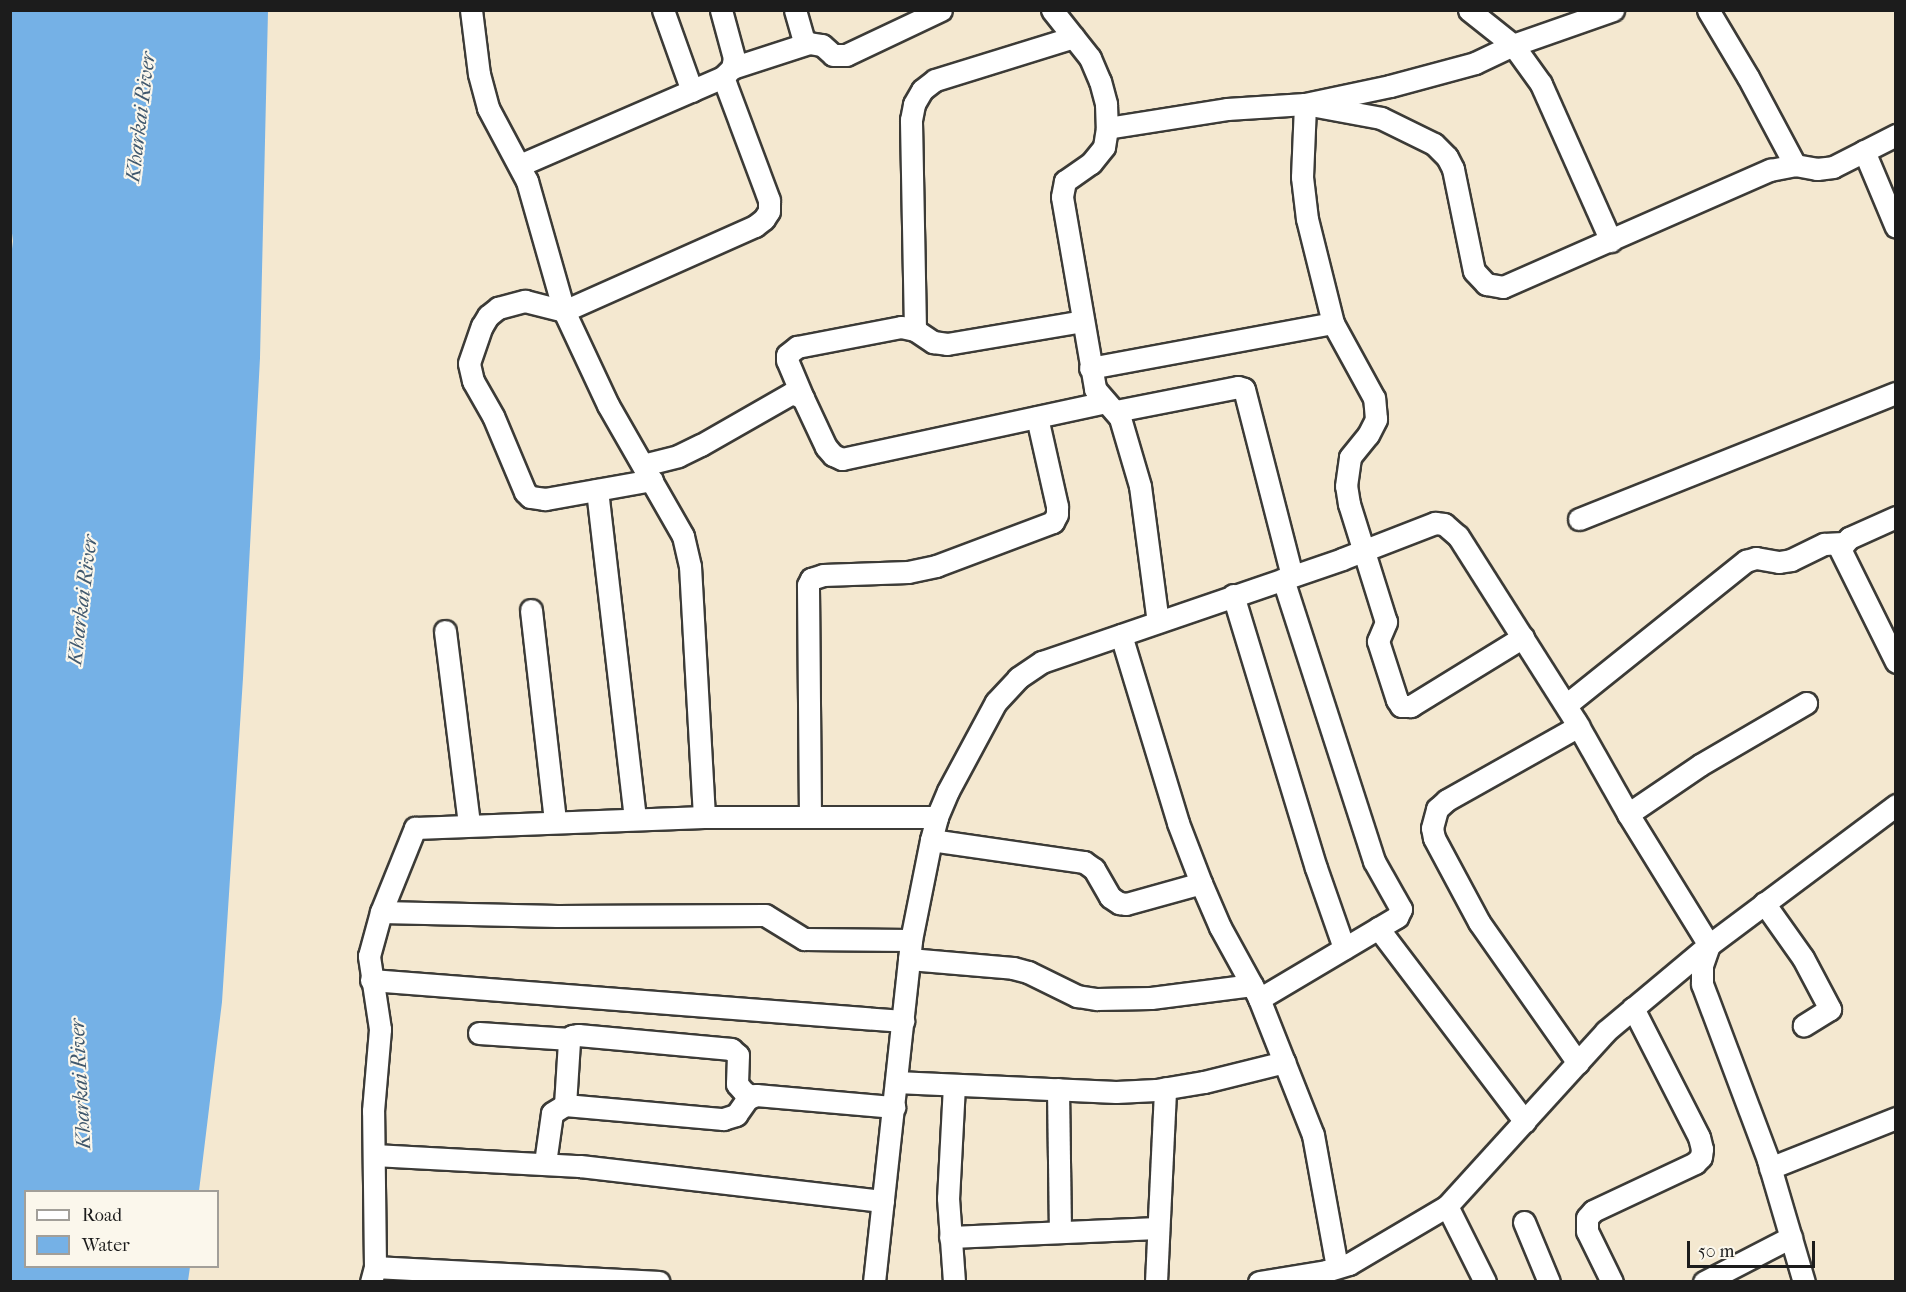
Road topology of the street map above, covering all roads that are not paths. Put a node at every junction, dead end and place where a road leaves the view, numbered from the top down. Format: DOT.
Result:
graph roads {
  1 [pos="471,10"];
  2 [pos="663,10"];
  3 [pos="721,10"];
  4 [pos="795,10"];
  5 [pos="941,10"];
  6 [pos="1052,10"];
  7 [pos="1469,10"];
  8 [pos="1613,10"];
  9 [pos="1707,10"];
  10 [pos="1074,37"];
  11 [pos="805,44"];
  12 [pos="1513,45"];
  13 [pos="727,72"];
  14 [pos="692,91"];
  15 [pos="1305,104"];
  16 [pos="1107,128"];
  17 [pos="1896,135"];
  18 [pos="1864,151"];
  19 [pos="520,165"];
  20 [pos="1795,165"];
  21 [pos="1896,227"];
  22 [pos="1611,241"];
  23 [pos="564,311"];
  24 [pos="1083,321"];
  25 [pos="1333,323"];
  26 [pos="915,330"];
  27 [pos="1090,368"];
  28 [pos="1896,393"];
  29 [pos="803,398"];
  30 [pos="1110,407"];
  31 [pos="1037,417"];
  32 [pos="647,473"];
  33 [pos="597,490"];
  34 [pos="1896,517"];
  35 [pos="1579,519"];
  36 [pos="1843,543"];
  37 [pos="1364,550"];
  38 [pos="1288,577"];
  39 [pos="1233,595"];
  40 [pos="531,610"];
  41 [pos="1158,622"];
  42 [pos="445,631"];
  43 [pos="1121,635"];
  44 [pos="1523,638"];
  45 [pos="1896,662"];
  46 [pos="1806,703"];
  47 [pos="1566,705"];
  48 [pos="1579,726"];
  49 [pos="1896,805"];
  50 [pos="1628,814"];
  51 [pos="704,817"];
  52 [pos="810,817"];
  53 [pos="937,817"];
  54 [pos="635,819"];
  55 [pos="555,822"];
  56 [pos="469,824"];
  57 [pos="931,840"];
  58 [pos="1201,883"];
  59 [pos="1764,903"];
  60 [pos="381,912"];
  61 [pos="1378,928"];
  62 [pos="1709,945"];
  63 [pos="1344,948"];
  64 [pos="910,950"];
  65 [pos="372,980"];
  66 [pos="1255,992"];
  67 [pos="1633,1008"];
  68 [pos="903,1021"];
  69 [pos="1804,1025"];
  70 [pos="479,1033"];
  71 [pos="570,1039"];
  72 [pos="1285,1062"];
  73 [pos="1578,1063"];
  74 [pos="896,1082"];
  75 [pos="954,1084"];
  76 [pos="1165,1088"];
  77 [pos="1058,1089"];
  78 [pos="751,1096"];
  79 [pos="565,1105"];
  80 [pos="894,1107"];
  81 [pos="1896,1118"];
  82 [pos="1525,1122"];
  83 [pos="374,1155"];
  84 [pos="545,1163"];
  85 [pos="1770,1168"];
  86 [pos="883,1201"];
  87 [pos="1448,1206"];
  88 [pos="1524,1222"];
  89 [pos="1158,1228"];
  90 [pos="1060,1232"];
  91 [pos="950,1237"];
  92 [pos="1791,1237"];
  93 [pos="1337,1267"];
  94 [pos="373,1274"];
  95 [pos="1479,1279"];
  96 [pos="659,1281"];
  97 [pos="874,1281"];
  98 [pos="954,1281"];
  99 [pos="1156,1281"];
  100 [pos="1259,1281"];
  101 [pos="1549,1281"];
  102 [pos="1612,1281"];
  103 [pos="1704,1281"];
  104 [pos="1804,1281"];
  1 -- 19 [label="street"];
  2 -- 14 [label="street"];
  3 -- 13 [label="street"];
  4 -- 11 [label="street"];
  5 -- 11 [label="street"];
  6 -- 10 [label="street"];
  7 -- 12 [label="street"];
  8 -- 12 [label="street"];
  9 -- 20 [label="street"];
  10 -- 16 [label="street"];
  10 -- 26 [label="street"];
  11 -- 13 [label="street"];
  12 -- 15 [label="street"];
  12 -- 22 [label="street"];
  13 -- 14 [label="street"];
  13 -- 23 [label="street"];
  14 -- 19 [label="street"];
  15 -- 16 [label="street"];
  15 -- 22 [label="street"];
  15 -- 25 [label="street"];
  16 -- 24 [label="street"];
  17 -- 18 [label="street"];
  18 -- 20 [label="street"];
  18 -- 21 [label="street"];
  19 -- 23 [label="street"];
  20 -- 22 [label="street"];
  23 -- 32 [label="street"];
  23 -- 33 [label="street"];
  24 -- 26 [label="street"];
  24 -- 27 [label="street"];
  25 -- 27 [label="street"];
  25 -- 37 [label="street"];
  26 -- 29 [label="street"];
  27 -- 30 [label="street"];
  28 -- 35 [label="street"];
  29 -- 31 [label="street"];
  29 -- 32 [label="street"];
  30 -- 31 [label="street"];
  30 -- 38 [label="street"];
  30 -- 41 [label="street"];
  31 -- 52 [label="street"];
  32 -- 33 [label="street"];
  32 -- 51 [label="street"];
  33 -- 54 [label="street"];
  34 -- 36 [label="street"];
  36 -- 45 [label="street"];
  36 -- 47 [label="street"];
  37 -- 38 [label="street"];
  37 -- 44 [label="street"];
  37 -- 44 [label="street"];
  38 -- 39 [label="street"];
  38 -- 61 [label="street"];
  39 -- 41 [label="street"];
  39 -- 63 [label="street"];
  40 -- 55 [label="street"];
  41 -- 43 [label="street"];
  42 -- 56 [label="street"];
  43 -- 53 [label="street"];
  43 -- 58 [label="street"];
  44 -- 47 [label="street"];
  46 -- 50 [label="street"];
  47 -- 48 [label="street"];
  48 -- 50 [label="street"];
  48 -- 73 [label="street"];
  49 -- 59 [label="street"];
  50 -- 62 [label="street"];
  51 -- 52 [label="street"];
  51 -- 54 [label="street"];
  52 -- 53 [label="street"];
  53 -- 57 [label="street"];
  54 -- 55 [label="street"];
  55 -- 56 [label="street"];
  56 -- 60 [label="street"];
  57 -- 58 [label="street"];
  57 -- 64 [label="street"];
  58 -- 66 [label="street"];
  59 -- 62 [label="street"];
  59 -- 69 [label="street"];
  60 -- 64 [label="street"];
  60 -- 65 [label="street"];
  61 -- 63 [label="street"];
  61 -- 82 [label="street"];
  62 -- 67 [label="street"];
  62 -- 85 [label="street"];
  63 -- 66 [label="street"];
  64 -- 66 [label="street"];
  64 -- 68 [label="street"];
  65 -- 68 [label="street"];
  65 -- 83 [label="street"];
  66 -- 72 [label="street"];
  67 -- 73 [label="street"];
  67 -- 102 [label="street"];
  68 -- 74 [label="street"];
  70 -- 71 [label="street"];
  71 -- 78 [label="street"];
  71 -- 79 [label="street"];
  72 -- 76 [label="street"];
  72 -- 93 [label="street"];
  73 -- 82 [label="street"];
  74 -- 75 [label="street"];
  74 -- 80 [label="street"];
  75 -- 77 [label="street"];
  75 -- 91 [label="street"];
  76 -- 77 [label="street"];
  76 -- 89 [label="street"];
  77 -- 90 [label="street"];
  78 -- 79 [label="street"];
  78 -- 80 [label="street"];
  79 -- 84 [label="street"];
  80 -- 86 [label="street"];
  81 -- 85 [label="street"];
  82 -- 87 [label="street"];
  83 -- 84 [label="street"];
  83 -- 94 [label="street"];
  84 -- 86 [label="street"];
  85 -- 92 [label="street"];
  86 -- 97 [label="street"];
  87 -- 93 [label="street"];
  87 -- 95 [label="street"];
  88 -- 101 [label="street"];
  89 -- 90 [label="street"];
  89 -- 99 [label="street"];
  90 -- 91 [label="street"];
  91 -- 98 [label="street"];
  92 -- 103 [label="street"];
  92 -- 104 [label="street"];
  93 -- 100 [label="street"];
  94 -- 96 [label="street"];
}
